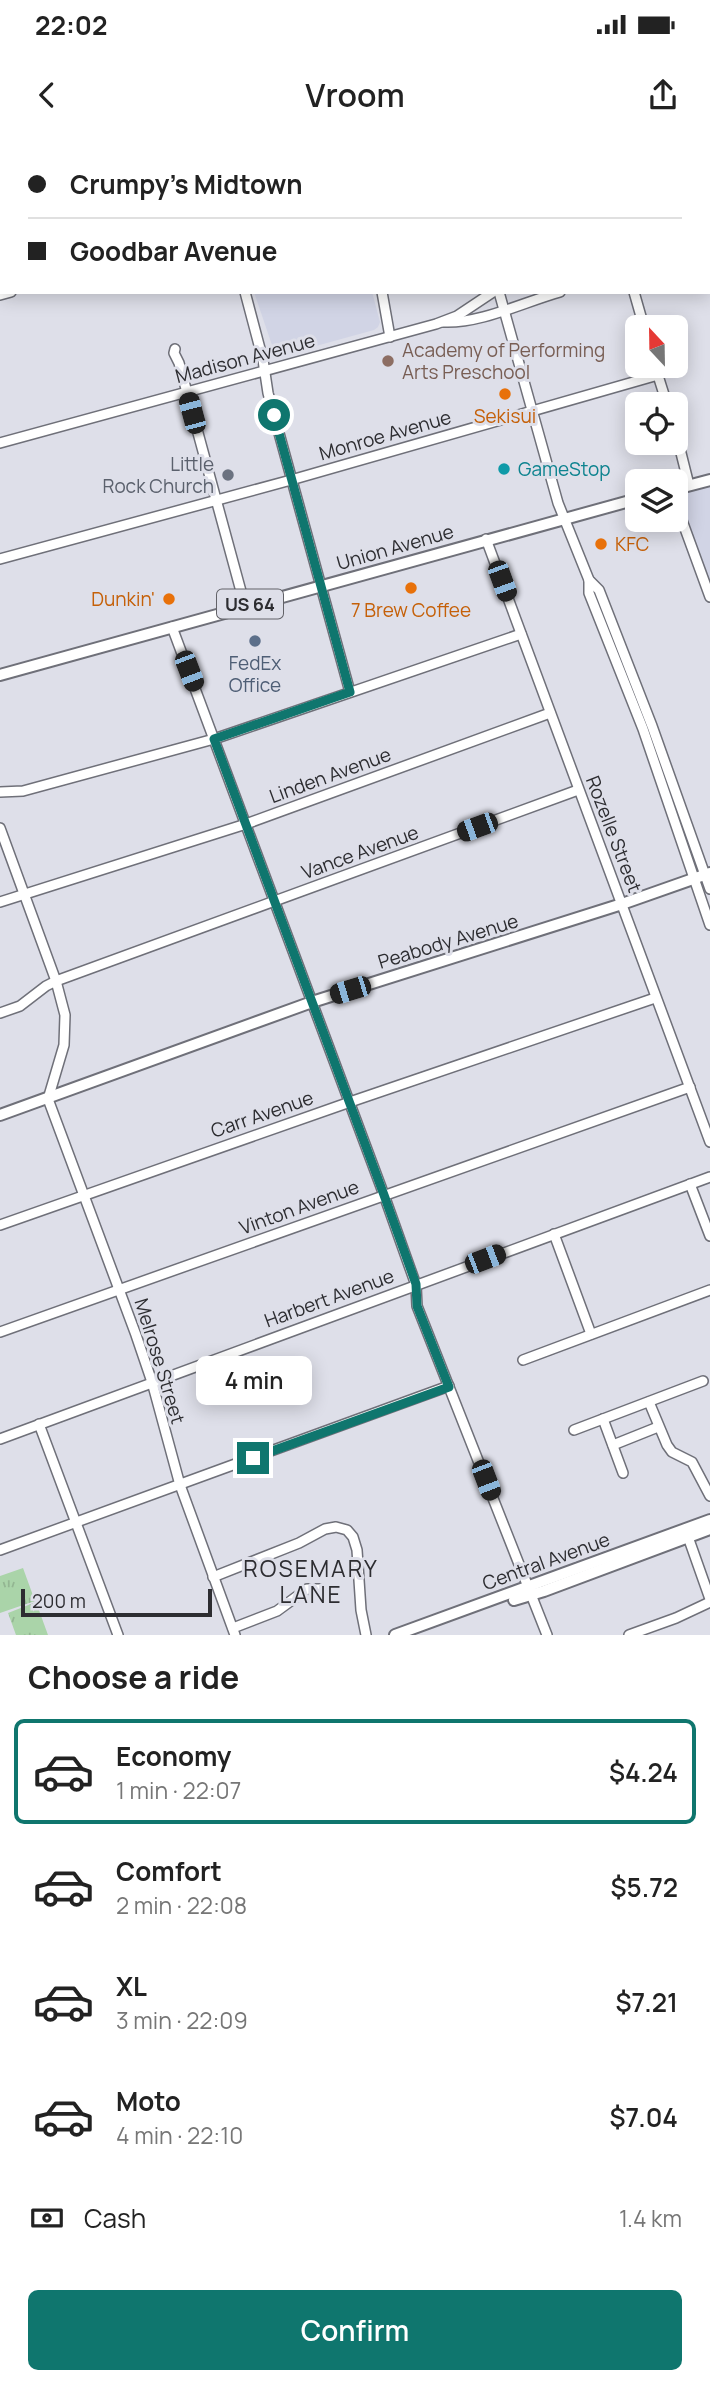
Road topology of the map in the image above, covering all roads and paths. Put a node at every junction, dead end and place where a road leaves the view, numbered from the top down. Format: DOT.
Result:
graph roads {
  1 [pos="246,294"];
  2 [pos="382,294"];
  3 [pos="490,294"];
  4 [pos="500,294"];
  5 [pos="553,294"];
  6 [pos="635,294"];
  7 [pos="504,309"];
  8 [pos="641,315"];
  9 [pos="440,322"];
  10 [pos="390,338"];
  11 [pos="175,347"];
  12 [pos="265,371"];
  13 [pos="635,378"];
  14 [pos="187,392"];
  15 [pos="531,411"];
  16 [pos="0,443"];
  17 [pos="682,455"];
  18 [pos="291,480"];
  19 [pos="710,480"];
  20 [pos="689,485"];
  21 [pos="216,500"];
  22 [pos="625,502"];
  23 [pos="564,517"];
  24 [pos="686,532"];
  25 [pos="486,539"];
  26 [pos="0,559"];
  27 [pos="320,586"];
  28 [pos="710,597"];
  29 [pos="245,606"];
  30 [pos="172,627"];
  31 [pos="521,634"];
  32 [pos="0,675"];
  33 [pos="350,692"];
  34 [pos="550,713"];
  35 [pos="214,739"];
  36 [pos="578,790"];
  37 [pos="0,792"];
  38 [pos="246,824"];
  39 [pos="0,828"];
  40 [pos="703,875"];
  41 [pos="710,890"];
  42 [pos="25,893"];
  43 [pos="0,902"];
  44 [pos="275,902"];
  45 [pos="622,904"];
  46 [pos="710,925"];
  47 [pos="56,981"];
  48 [pos="655,998"];
  49 [pos="312,1002"];
  50 [pos="0,1013"];
  51 [pos="690,1087"];
  52 [pos="48,1099"];
  53 [pos="349,1102"];
  54 [pos="0,1115"];
  55 [pos="710,1142"];
  56 [pos="710,1177"];
  57 [pos="690,1184"];
  58 [pos="84,1195"];
  59 [pos="384,1195"];
  60 [pos="0,1225"];
  61 [pos="554,1234"];
  62 [pos="710,1236"];
  63 [pos="416,1284"];
  64 [pos="120,1290"];
  65 [pos="710,1290"];
  66 [pos="0,1332"];
  67 [pos="591,1334"];
  68 [pos="523,1360"];
  69 [pos="703,1381"];
  70 [pos="152,1382"];
  71 [pos="449,1387"];
  72 [pos="649,1402"];
  73 [pos="603,1419"];
  74 [pos="39,1424"];
  75 [pos="659,1427"];
  76 [pos="574,1430"];
  77 [pos="0,1439"];
  78 [pos="613,1445"];
  79 [pos="623,1473"];
  80 [pos="180,1485"];
  81 [pos="710,1496"];
  82 [pos="710,1520"];
  83 [pos="75,1522"];
  84 [pos="710,1529"];
  85 [pos="686,1533"];
  86 [pos="0,1550"];
  87 [pos="213,1577"];
  88 [pos="321,1589"];
  89 [pos="529,1590"];
  90 [pos="710,1601"];
  91 [pos="234,1632"];
  92 [pos="118,1635"];
  93 [pos="366,1635"];
  94 [pos="395,1635"];
  95 [pos="416,1635"];
  96 [pos="547,1635"];
  97 [pos="629,1635"];
  1 -- 12 [label="street"];
  2 -- 10 [label="street"];
  3 -- 9 [label="street, Madison Avenue"];
  4 -- 7 [label="street"];
  5 -- 7 [label="street"];
  6 -- 8 [label="street"];
  7 -- 9 [label="street"];
  7 -- 15 [label="street"];
  9 -- 10 [label="street, Madison Avenue"];
  10 -- 12 [label="street, Madison Avenue"];
  11 -- 14 [label="street"];
  12 -- 14 [label="street, Madison Avenue"];
  12 -- 18 [label="street"];
  13 -- 15 [label="street, Monroe Avenue"];
  14 -- 16 [label="street, Madison Avenue"];
  14 -- 21 [label="street"];
  15 -- 18 [label="street, Monroe Avenue"];
  15 -- 23 [label="street"];
  17 -- 20 [label="street"];
  18 -- 21 [label="street, Monroe Avenue"];
  18 -- 27 [label="street"];
  19 -- 20 [label="main road"];
  21 -- 26 [label="street, Monroe Avenue"];
  21 -- 29 [label="street"];
  22 -- 23 [label="main road, Union Avenue / US 64"];
  23 -- 25 [label="main road, Union Avenue / US 64"];
  23 -- 40 [label="street"];
  24 -- 28 [label="street"];
  25 -- 27 [label="main road, Union Avenue / US 64"];
  25 -- 31 [label="street, Rozelle Street"];
  27 -- 29 [label="main road, Union Avenue / US 64"];
  27 -- 33 [label="street"];
  29 -- 30 [label="main road, Union Avenue / US 64"];
  30 -- 32 [label="main road, Union Avenue / US 64"];
  30 -- 35 [label="street"];
  31 -- 33 [label="street"];
  31 -- 34 [label="street, Rozelle Street"];
  33 -- 35 [label="street"];
  34 -- 36 [label="street, Rozelle Street"];
  34 -- 38 [label="street, Linden Avenue"];
  35 -- 37 [label="street"];
  35 -- 38 [label="street"];
  36 -- 44 [label="street, Vance Avenue"];
  36 -- 45 [label="street, Rozelle Street"];
  38 -- 42 [label="street, Linden Avenue"];
  38 -- 44 [label="street"];
  39 -- 42 [label="street"];
  40 -- 41 [label="street"];
  40 -- 45 [label="main road, Peabody Avenue"];
  40 -- 46 [label="street"];
  42 -- 43 [label="street, Linden Avenue"];
  42 -- 47 [label="street"];
  44 -- 47 [label="street, Vance Avenue"];
  44 -- 49 [label="street"];
  45 -- 48 [label="street, Rozelle Street"];
  45 -- 49 [label="main road, Peabody Avenue"];
  47 -- 50 [label="street, Vance Avenue"];
  47 -- 52 [label="street"];
  48 -- 51 [label="street, Rozelle Street"];
  48 -- 53 [label="street, Carr Avenue"];
  49 -- 52 [label="main road, Peabody Avenue"];
  49 -- 53 [label="street"];
  51 -- 55 [label="street, Rozelle Street"];
  51 -- 59 [label="street, Vinton Avenue"];
  52 -- 54 [label="main road, Peabody Avenue"];
  52 -- 58 [label="street, Melrose Street"];
  53 -- 58 [label="street, Carr Avenue"];
  53 -- 59 [label="street"];
  56 -- 57 [label="street, Harbert Avenue"];
  57 -- 61 [label="street, Harbert Avenue"];
  57 -- 62 [label="street"];
  58 -- 60 [label="street, Carr Avenue"];
  58 -- 64 [label="street, Melrose Street"];
  59 -- 63 [label="street"];
  59 -- 64 [label="street, Vinton Avenue"];
  61 -- 63 [label="street, Harbert Avenue"];
  61 -- 67 [label="street"];
  63 -- 70 [label="street, Harbert Avenue"];
  63 -- 71 [label="street"];
  64 -- 66 [label="street, Vinton Avenue"];
  64 -- 70 [label="street, Melrose Street"];
  65 -- 67 [label="street"];
  67 -- 68 [label="street"];
  69 -- 72 [label="street"];
  70 -- 74 [label="street, Harbert Avenue"];
  70 -- 80 [label="street, Melrose Street"];
  71 -- 80 [label="street"];
  71 -- 89 [label="street"];
  72 -- 73 [label="street"];
  72 -- 75 [label="street"];
  73 -- 76 [label="street"];
  73 -- 78 [label="street"];
  74 -- 77 [label="street, Harbert Avenue"];
  74 -- 83 [label="street"];
  75 -- 78 [label="street"];
  75 -- 81 [label="street"];
  78 -- 79 [label="street"];
  80 -- 83 [label="street"];
  80 -- 87 [label="street, Melrose Street"];
  82 -- 85 [label="main road, Central Avenue"];
  83 -- 86 [label="street"];
  83 -- 92 [label="street"];
  84 -- 85 [label="main road, Central Avenue"];
  85 -- 89 [label="main road, Central Avenue"];
  85 -- 90 [label="street"];
  87 -- 91 [label="street, Melrose Street"];
  87 -- 93 [label="street"];
  88 -- 91 [label="street"];
  89 -- 94 [label="main road, Central Avenue"];
  89 -- 95 [label="main road, Central Avenue"];
  89 -- 96 [label="street"];
  90 -- 97 [label="street"];
}
